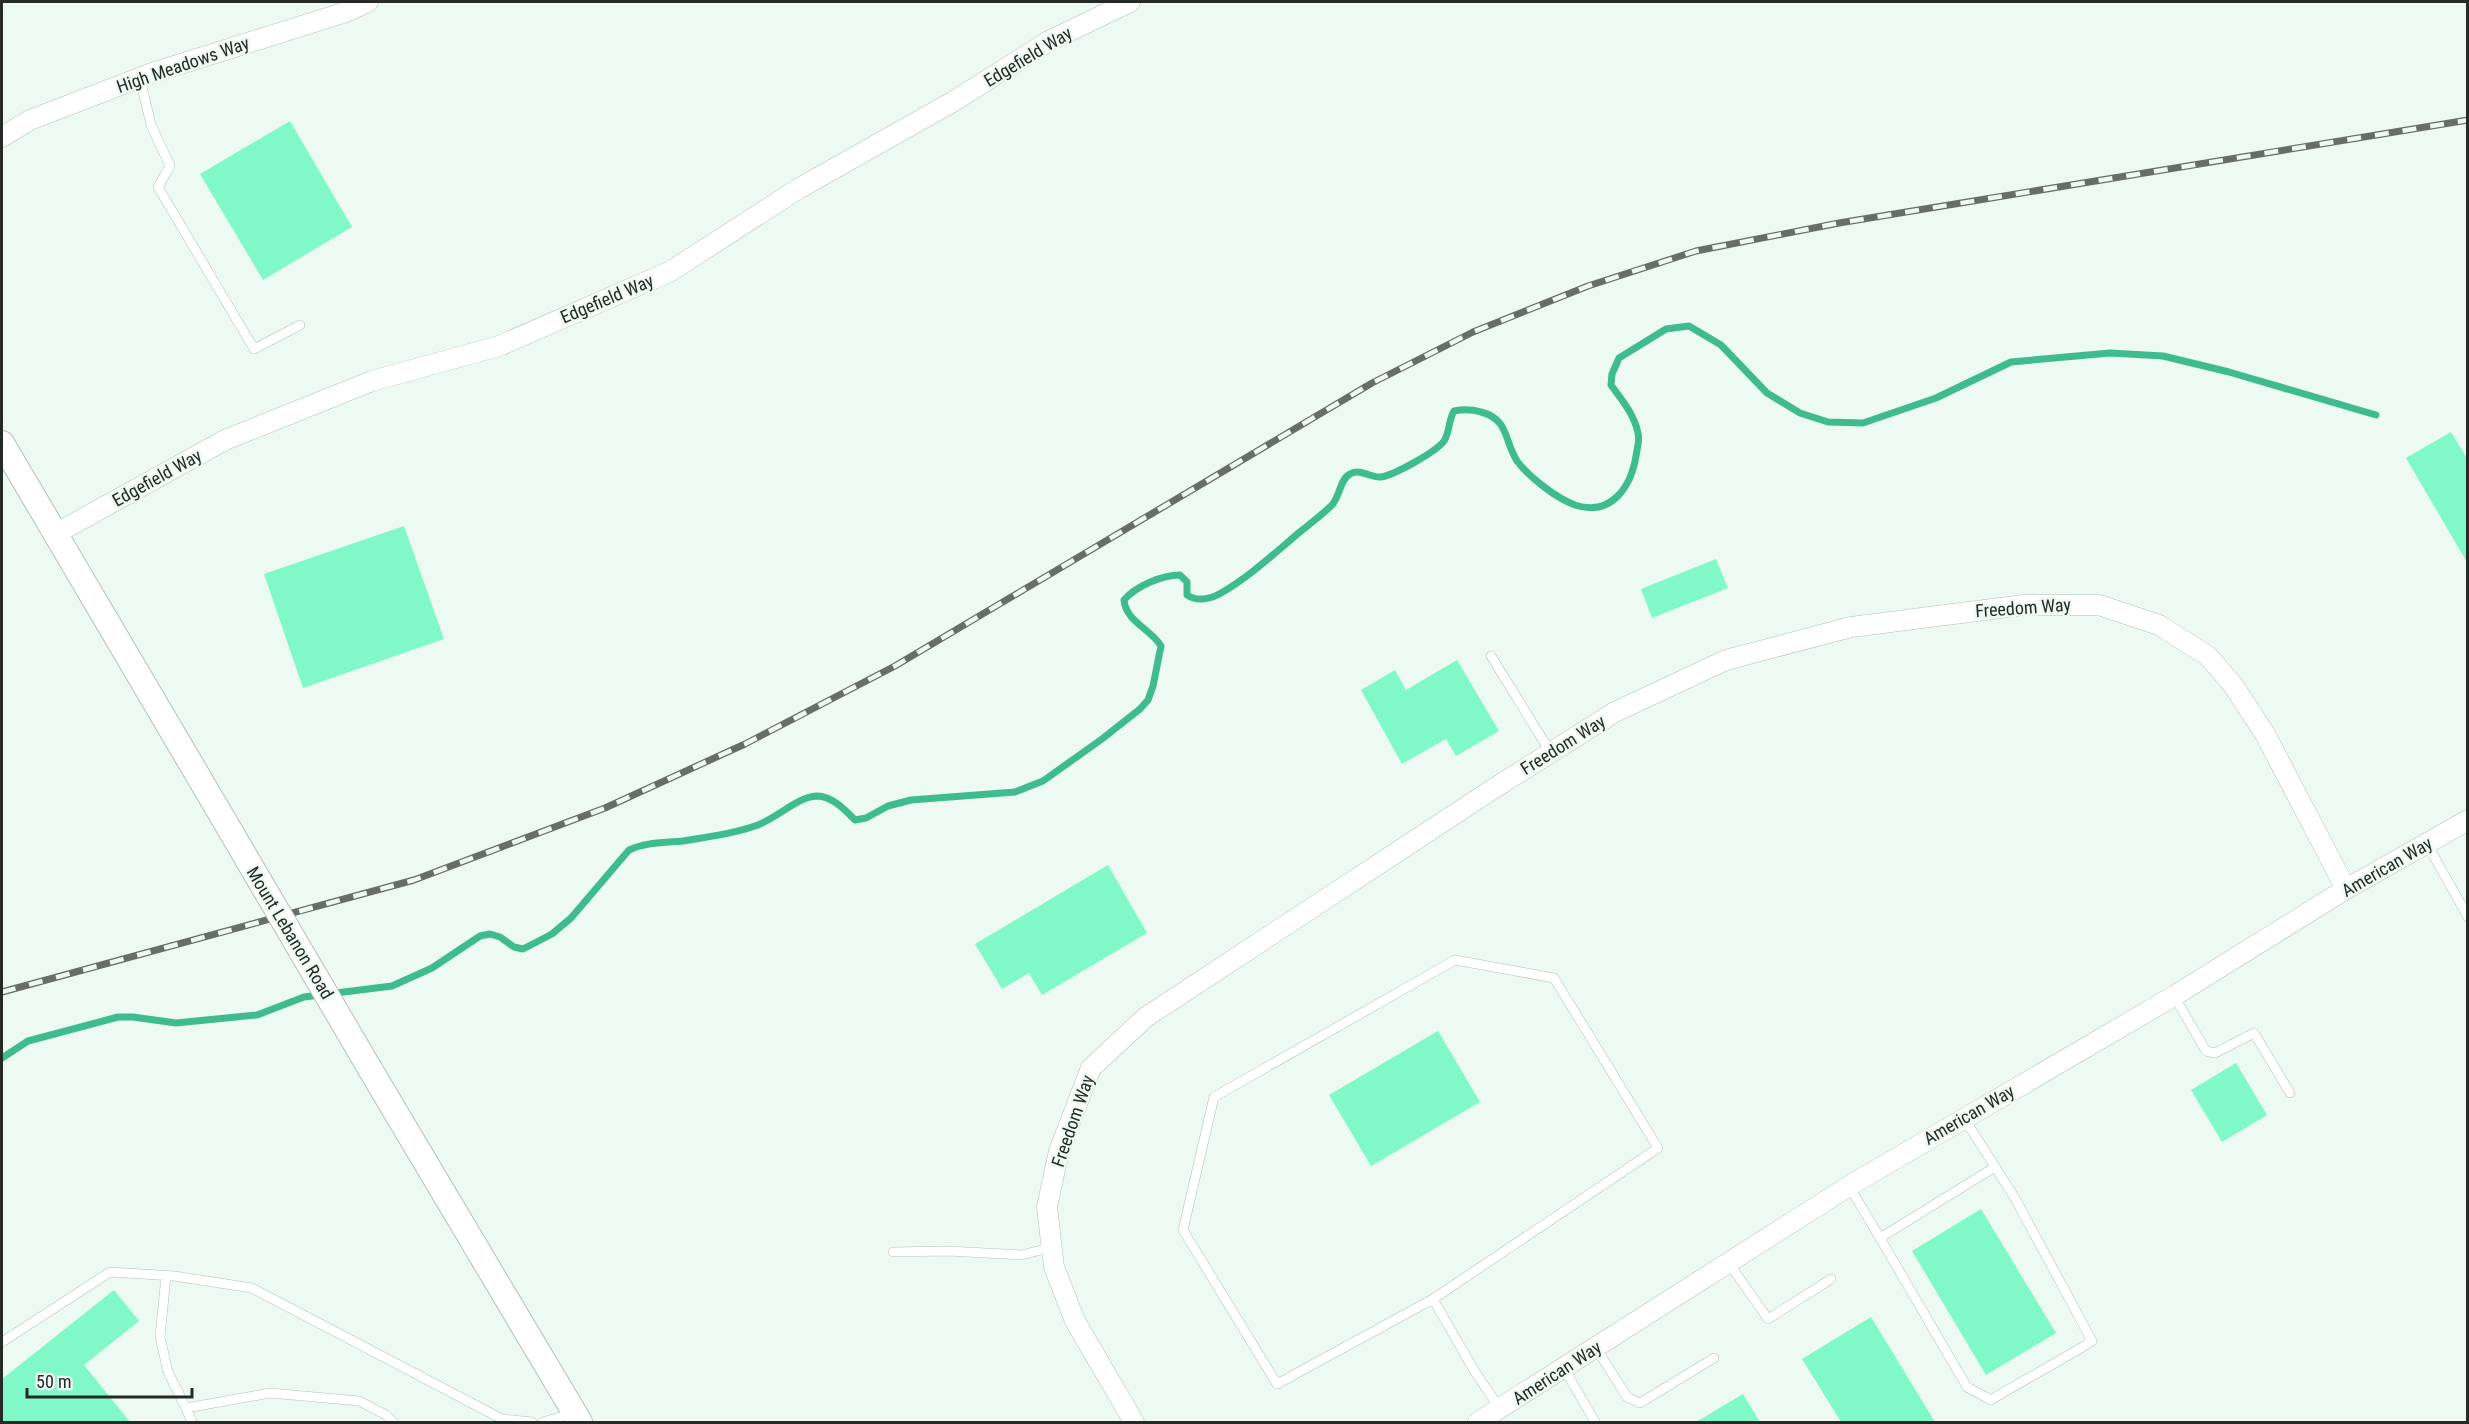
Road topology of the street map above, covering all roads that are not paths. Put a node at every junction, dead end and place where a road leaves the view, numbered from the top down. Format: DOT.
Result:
graph roads {
  1 [pos="368,2"];
  2 [pos="1130,2"];
  3 [pos="140,78"];
  4 [pos="2,137"];
  5 [pos="300,325"];
  6 [pos="2,443"];
  7 [pos="55,534"];
  8 [pos="1491,656"];
  9 [pos="1551,753"];
  10 [pos="2468,820"];
  11 [pos="2427,844"];
  12 [pos="2346,890"];
  13 [pos="2468,916"];
  14 [pos="2174,996"];
  15 [pos="2290,1093"];
  16 [pos="1964,1118"];
  17 [pos="1995,1167"];
  18 [pos="1849,1186"];
  19 [pos="1880,1238"];
  20 [pos="1052,1247"];
  21 [pos="893,1252"];
  22 [pos="1728,1262"];
  23 [pos="166,1276"];
  24 [pos="1832,1279"];
  25 [pos="1433,1299"];
  26 [pos="2,1342"];
  27 [pos="1596,1348"];
  28 [pos="1714,1358"];
  29 [pos="1564,1368"];
  30 [pos="186,1407"];
  31 [pos="1501,1410"];
  32 [pos="577,1418"];
  33 [pos="501,1421"];
  34 [pos="192,1422"];
  35 [pos="393,1422"];
  36 [pos="532,1422"];
  37 [pos="543,1422"];
  38 [pos="1134,1422"];
  39 [pos="1478,1422"];
  40 [pos="1595,1422"];
  1 -- 3 [label="street, High Meadows Way"];
  2 -- 7 [label="street, Edgefield Way"];
  3 -- 4 [label="street, High Meadows Way"];
  3 -- 5 [label="lane"];
  6 -- 7 [label="street, Mount Lebanon Road"];
  7 -- 32 [label="street, Mount Lebanon Road, bridge"];
  8 -- 9 [label="lane"];
  9 -- 12 [label="street, Freedom Way"];
  9 -- 20 [label="street, Freedom Way"];
  10 -- 11 [label="street, American Way"];
  11 -- 12 [label="street, American Way"];
  11 -- 13 [label="lane"];
  12 -- 14 [label="street, American Way"];
  14 -- 15 [label="lane"];
  14 -- 16 [label="street, American Way"];
  16 -- 17 [label="lane"];
  16 -- 18 [label="street, American Way"];
  17 -- 19 [label="lane"];
  17 -- 19 [label="lane"];
  18 -- 19 [label="lane"];
  18 -- 22 [label="street, American Way"];
  20 -- 21 [label="lane"];
  20 -- 38 [label="street, Freedom Way"];
  22 -- 24 [label="lane"];
  22 -- 27 [label="street, American Way"];
  23 -- 26 [label="lane"];
  23 -- 30 [label="lane"];
  23 -- 33 [label="lane"];
  25 -- 25 [label="lane"];
  25 -- 31 [label="lane"];
  27 -- 28 [label="lane"];
  27 -- 29 [label="street, American Way"];
  29 -- 31 [label="street, American Way"];
  29 -- 40 [label="lane"];
  30 -- 34 [label="lane"];
  30 -- 35 [label="lane"];
  31 -- 39 [label="street, American Way"];
  32 -- 37 [label="lane"];
  33 -- 36 [label="lane"];
}
